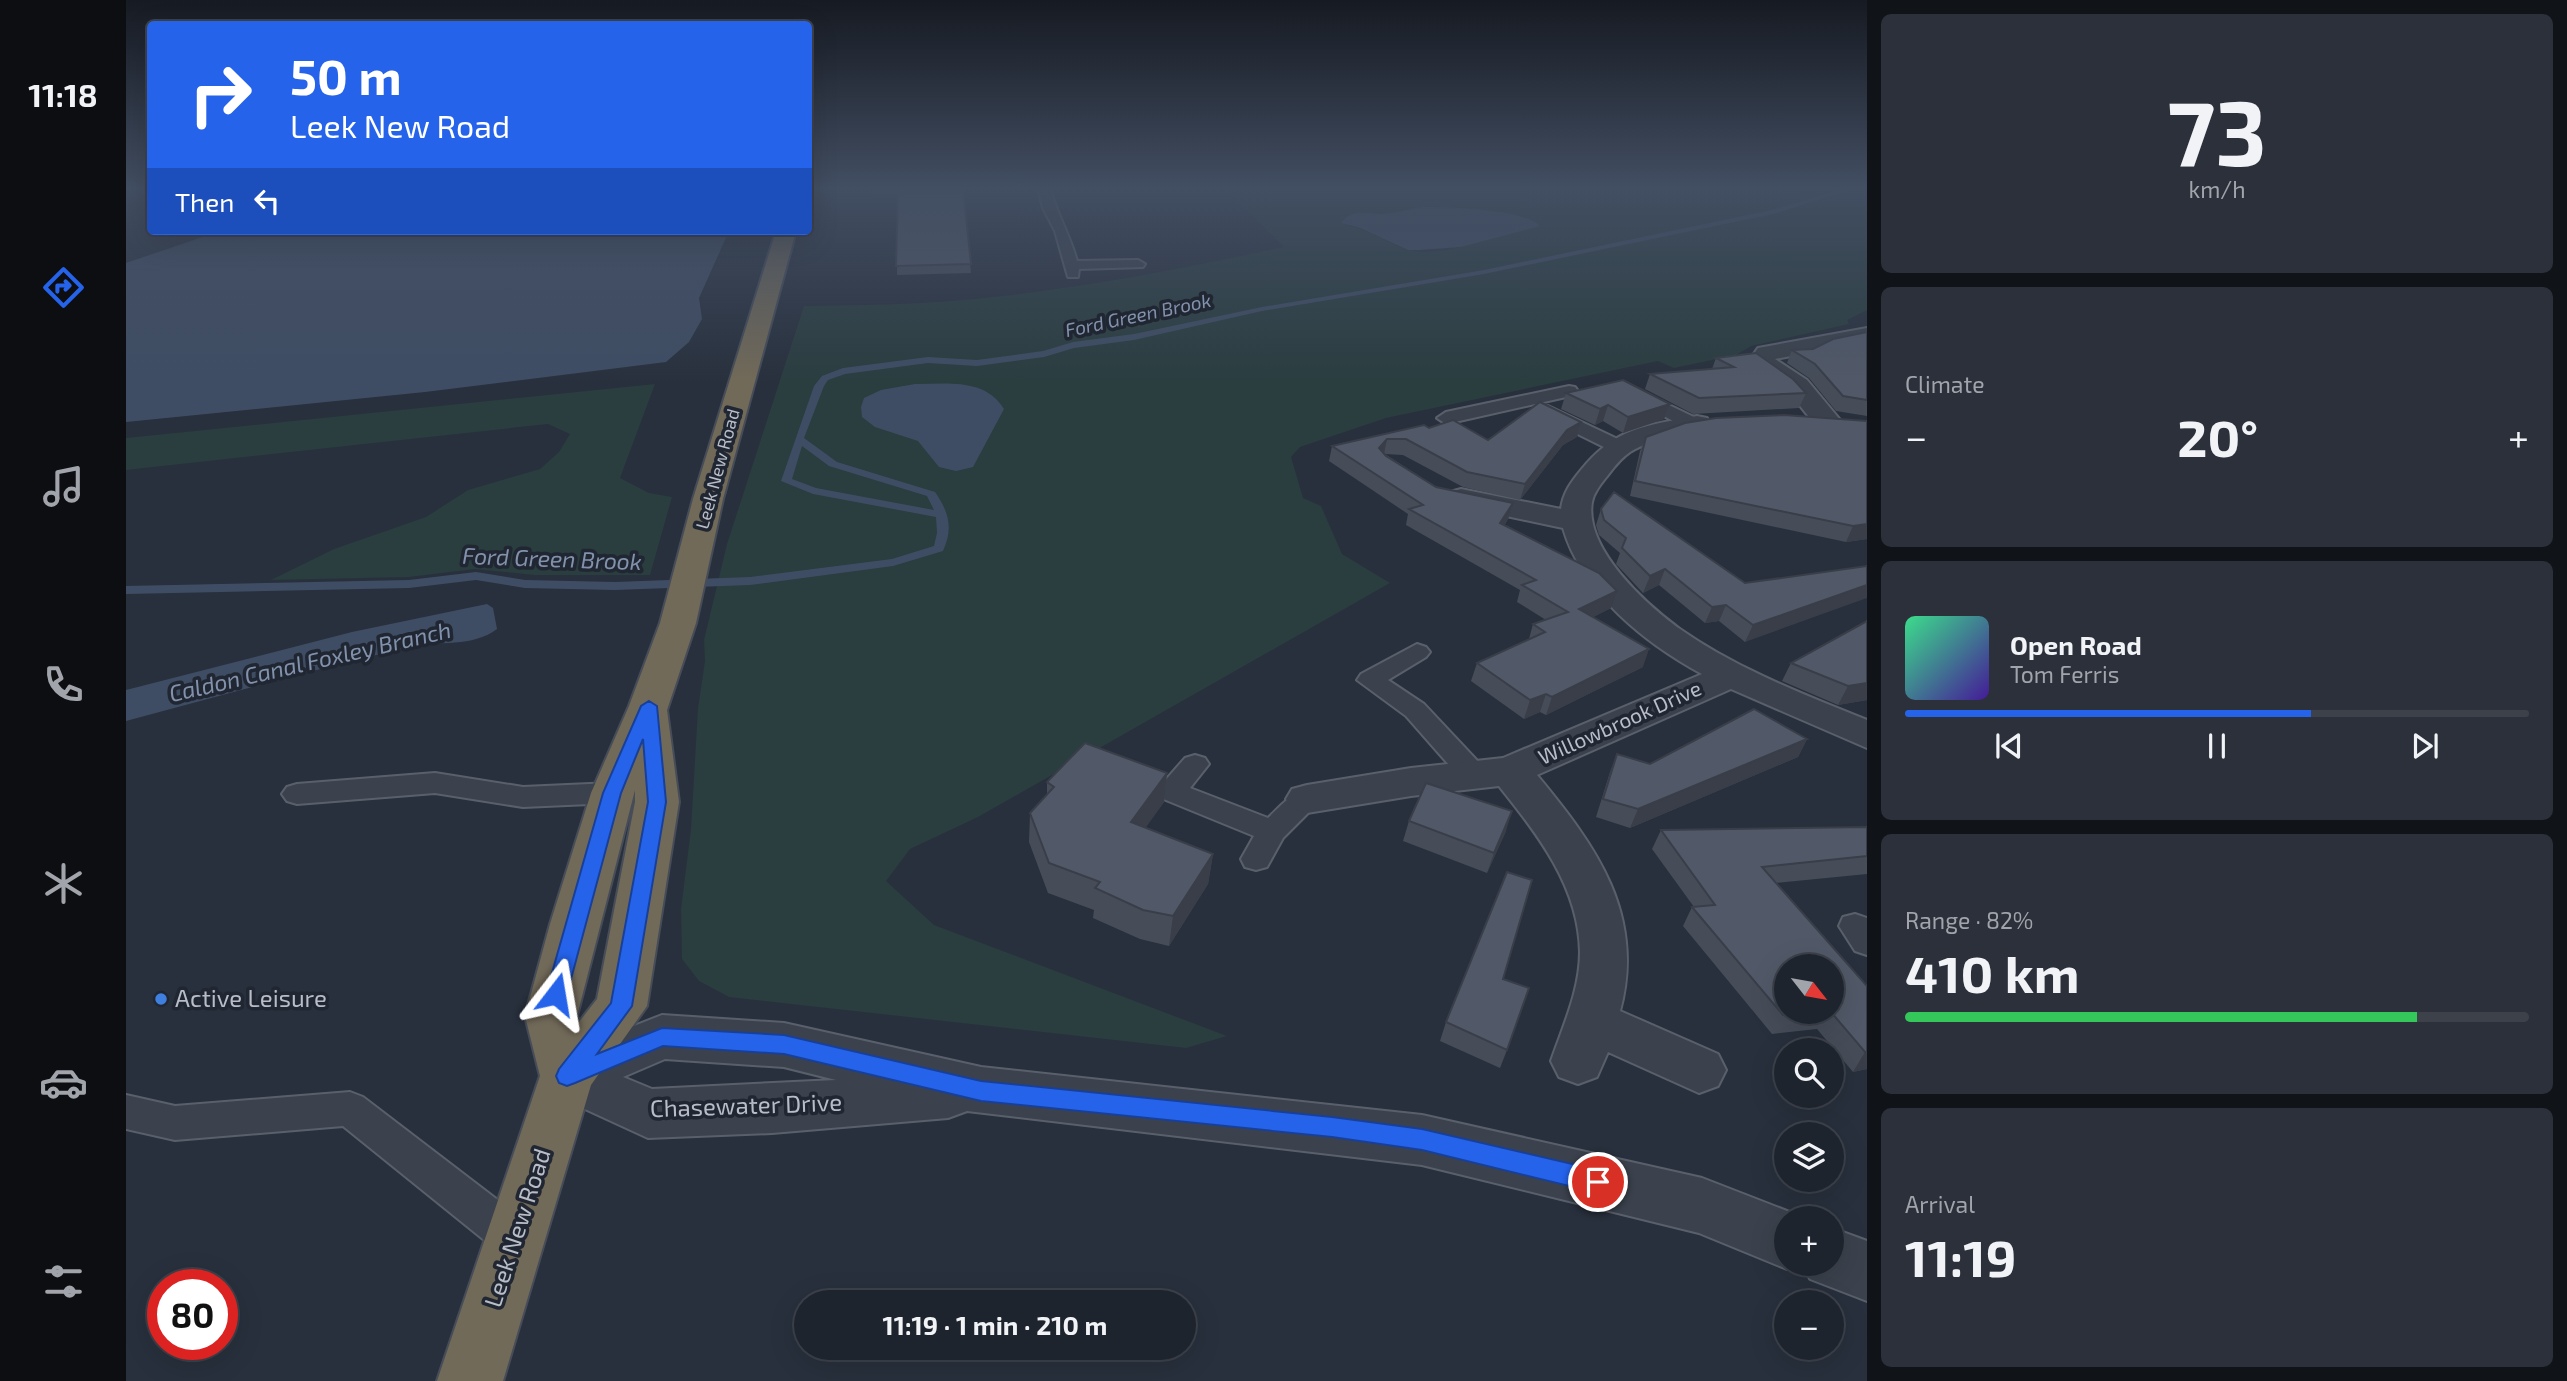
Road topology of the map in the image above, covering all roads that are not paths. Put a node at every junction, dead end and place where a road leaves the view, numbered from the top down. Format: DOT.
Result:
graph roads {
  1 [pos="779,253"];
  2 [pos="1068,253"];
  3 [pos="1138,264"];
  4 [pos="1072,270"];
  5 [pos="1864,337"];
  6 [pos="1643,381"];
  7 [pos="1569,391"];
  8 [pos="1524,401"];
  9 [pos="1446,418"];
  10 [pos="1787,421"];
  11 [pos="1709,423"];
  12 [pos="1619,447"];
  13 [pos="1435,488"];
  14 [pos="1574,521"];
  15 [pos="1417,652"];
  16 [pos="1729,676"];
  17 [pos="649,706"];
  18 [pos="1867,735"];
  19 [pos="1195,764"];
  20 [pos="1492,773"];
  21 [pos="612,793"];
  22 [pos="297,794"];
  23 [pos="1307,799"];
  24 [pos="1272,831"];
  25 [pos="1256,859"];
  26 [pos="1867,926"];
  27 [pos="1867,942"];
  28 [pos="1699,1070"];
  29 [pos="567,1076"];
  30 [pos="981,1091"];
  31 [pos="126,1112"];
  32 [pos="1774,1235"];
  33 [pos="514,1238"];
  34 [pos="1844,1263"];
  35 [pos="1867,1272"];
  36 [pos="470,1381"];
  1 -- 17 [label="highway, Leek New Road"];
  2 -- 4 [label="lane"];
  3 -- 4 [label="lane"];
  5 -- 10 [label="street"];
  6 -- 11 [label="lane"];
  7 -- 8 [label="lane"];
  8 -- 9 [label="lane"];
  8 -- 12 [label="lane"];
  11 -- 12 [label="street"];
  12 -- 14 [label="street"];
  13 -- 14 [label="street"];
  14 -- 16 [label="street"];
  15 -- 20 [label="lane"];
  16 -- 18 [label="street"];
  16 -- 20 [label="street, Willowbrook Drive"];
  17 -- 21 [label="highway, Leek New Road"];
  17 -- 29 [label="highway, Leek New Road"];
  19 -- 24 [label="lane"];
  20 -- 23 [label="street, Willowbrook Drive"];
  20 -- 28 [label="street, Willowbrook Drive"];
  21 -- 22 [label="lane"];
  21 -- 29 [label="highway, Leek New Road"];
  23 -- 24 [label="lane"];
  24 -- 25 [label="lane"];
  26 -- 27 [label="lane"];
  29 -- 30 [label="street, Chasewater Drive"];
  29 -- 30 [label="street, Chasewater Drive"];
  29 -- 33 [label="highway, Leek New Road"];
  30 -- 32 [label="street, Chasewater Drive"];
  31 -- 33 [label="lane"];
  33 -- 36 [label="highway, Leek New Road"];
  34 -- 35 [label="street"];
}
